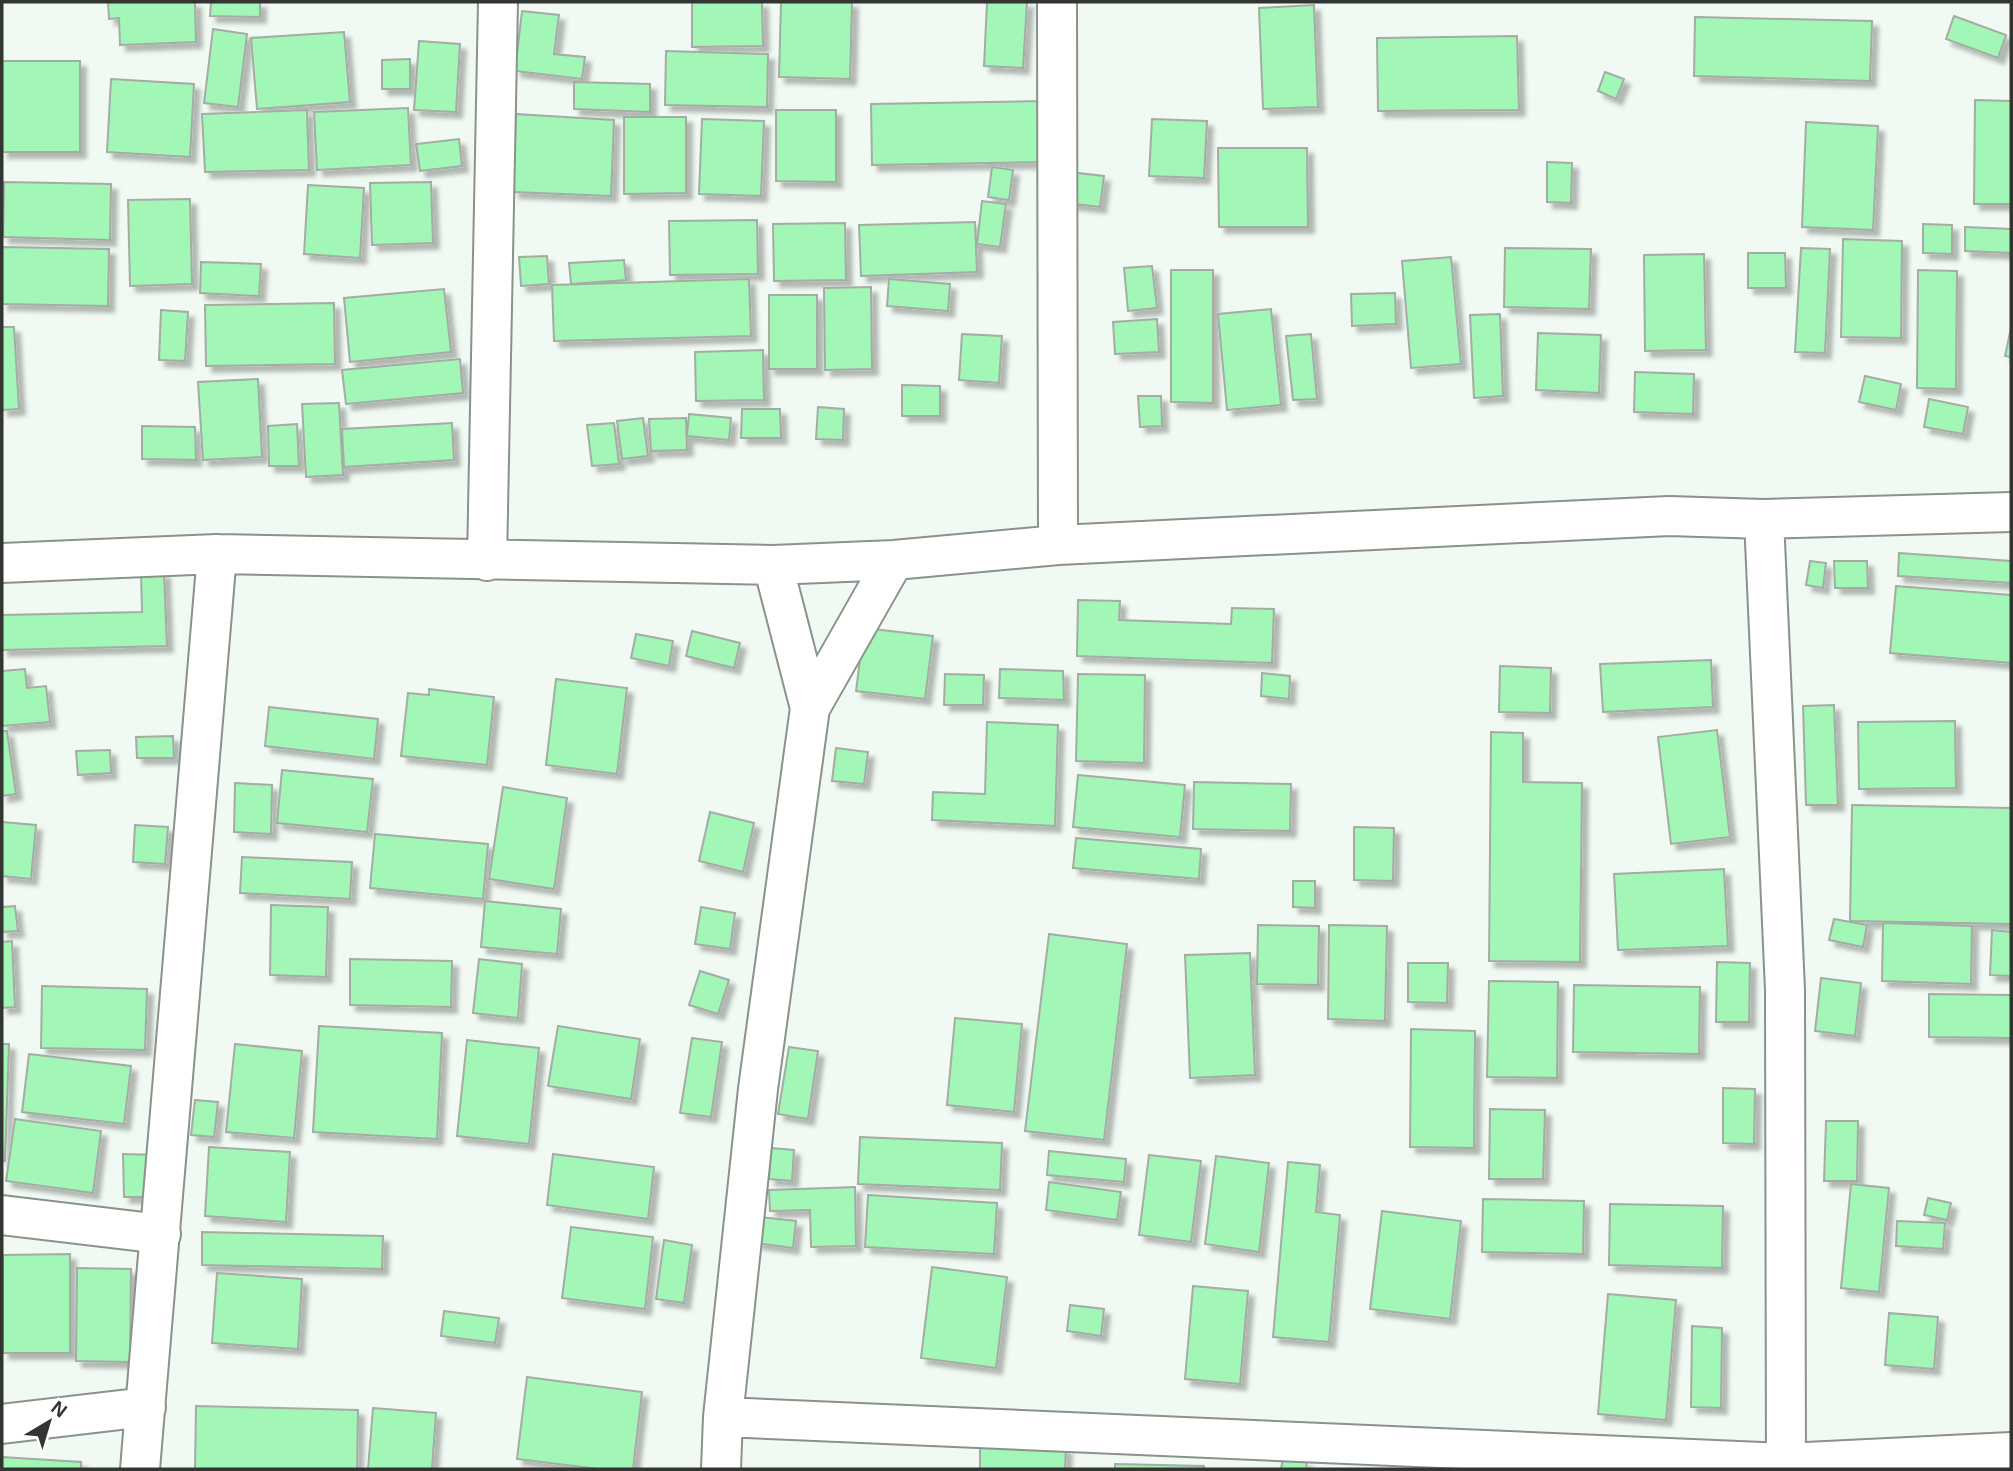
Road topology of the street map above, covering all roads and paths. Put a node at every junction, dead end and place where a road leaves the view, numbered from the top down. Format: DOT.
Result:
graph roads {
  1 [pos="498,2"];
  2 [pos="1058,2"];
  3 [pos="2011,512"];
  4 [pos="1764,519"];
  5 [pos="1058,545"];
  6 [pos="218,554"];
  7 [pos="894,560"];
  8 [pos="487,561"];
  9 [pos="2,563"];
  10 [pos="773,565"];
  11 [pos="810,708"];
  12 [pos="2,1216"];
  13 [pos="160,1234"];
  14 [pos="146,1407"];
  15 [pos="723,1417"];
  16 [pos="2,1424"];
  17 [pos="2011,1452"];
  18 [pos="1786,1466"];
  19 [pos="140,1469"];
  20 [pos="721,1469"];
  1 -- 8 [label="street"];
  2 -- 5 [label="street"];
  3 -- 4 [label="street"];
  4 -- 5 [label="street"];
  4 -- 18 [label="street"];
  5 -- 7 [label="street"];
  6 -- 8 [label="street"];
  6 -- 9 [label="street"];
  6 -- 13 [label="street"];
  7 -- 10 [label="street"];
  7 -- 11 [label="street"];
  8 -- 10 [label="street"];
  10 -- 11 [label="street"];
  11 -- 15 [label="street"];
  12 -- 13 [label="street"];
  13 -- 14 [label="street"];
  14 -- 16 [label="street"];
  14 -- 19 [label="street"];
  15 -- 18 [label="street"];
  15 -- 20 [label="street"];
  17 -- 18 [label="street"];
}
